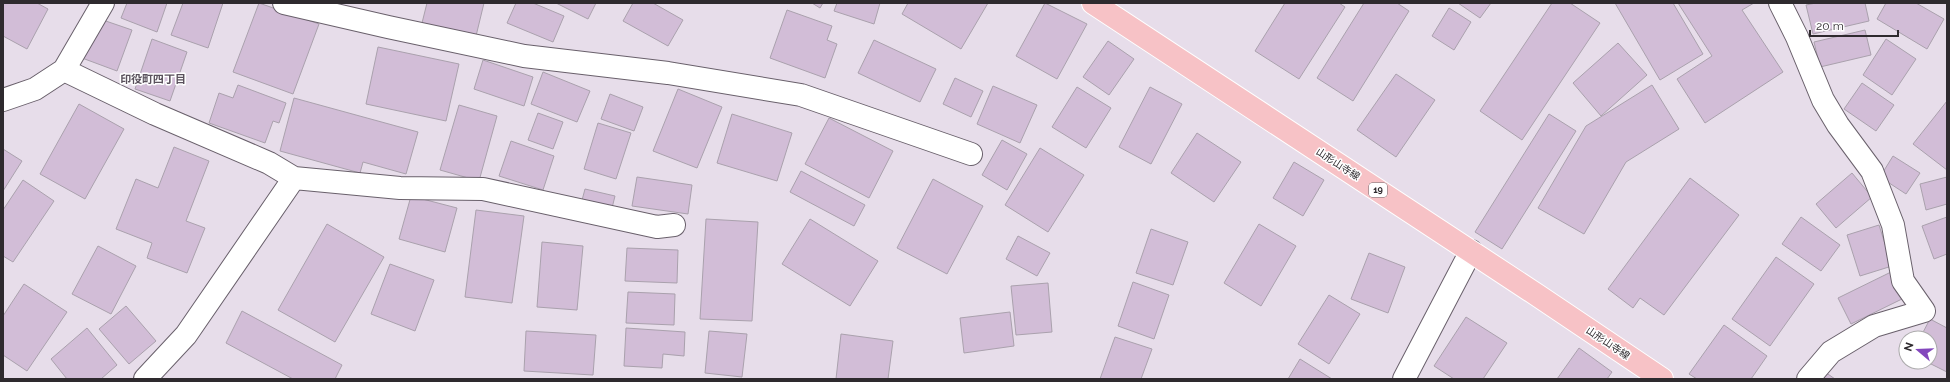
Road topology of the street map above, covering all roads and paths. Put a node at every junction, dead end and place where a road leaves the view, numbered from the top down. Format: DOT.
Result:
graph roads {
  1 [pos="103,3"];
  2 [pos="284,3"];
  3 [pos="1093,3"];
  4 [pos="1780,3"];
  5 [pos="64,70"];
  6 [pos="3,100"];
  7 [pos="972,154"];
  8 [pos="294,178"];
  9 [pos="674,225"];
  10 [pos="1471,251"];
  11 [pos="145,379"];
  12 [pos="1404,379"];
  13 [pos="1662,379"];
  14 [pos="1808,379"];
  1 -- 5 [label="lane"];
  2 -- 7 [label="lane"];
  3 -- 10 [label="main road, 山形山寺線 / 19"];
  4 -- 14 [label="lane"];
  5 -- 6 [label="lane"];
  5 -- 8 [label="lane"];
  8 -- 9 [label="lane"];
  8 -- 11 [label="lane"];
  10 -- 12 [label="lane"];
  10 -- 13 [label="main road, 山形山寺線 / 19"];
}
